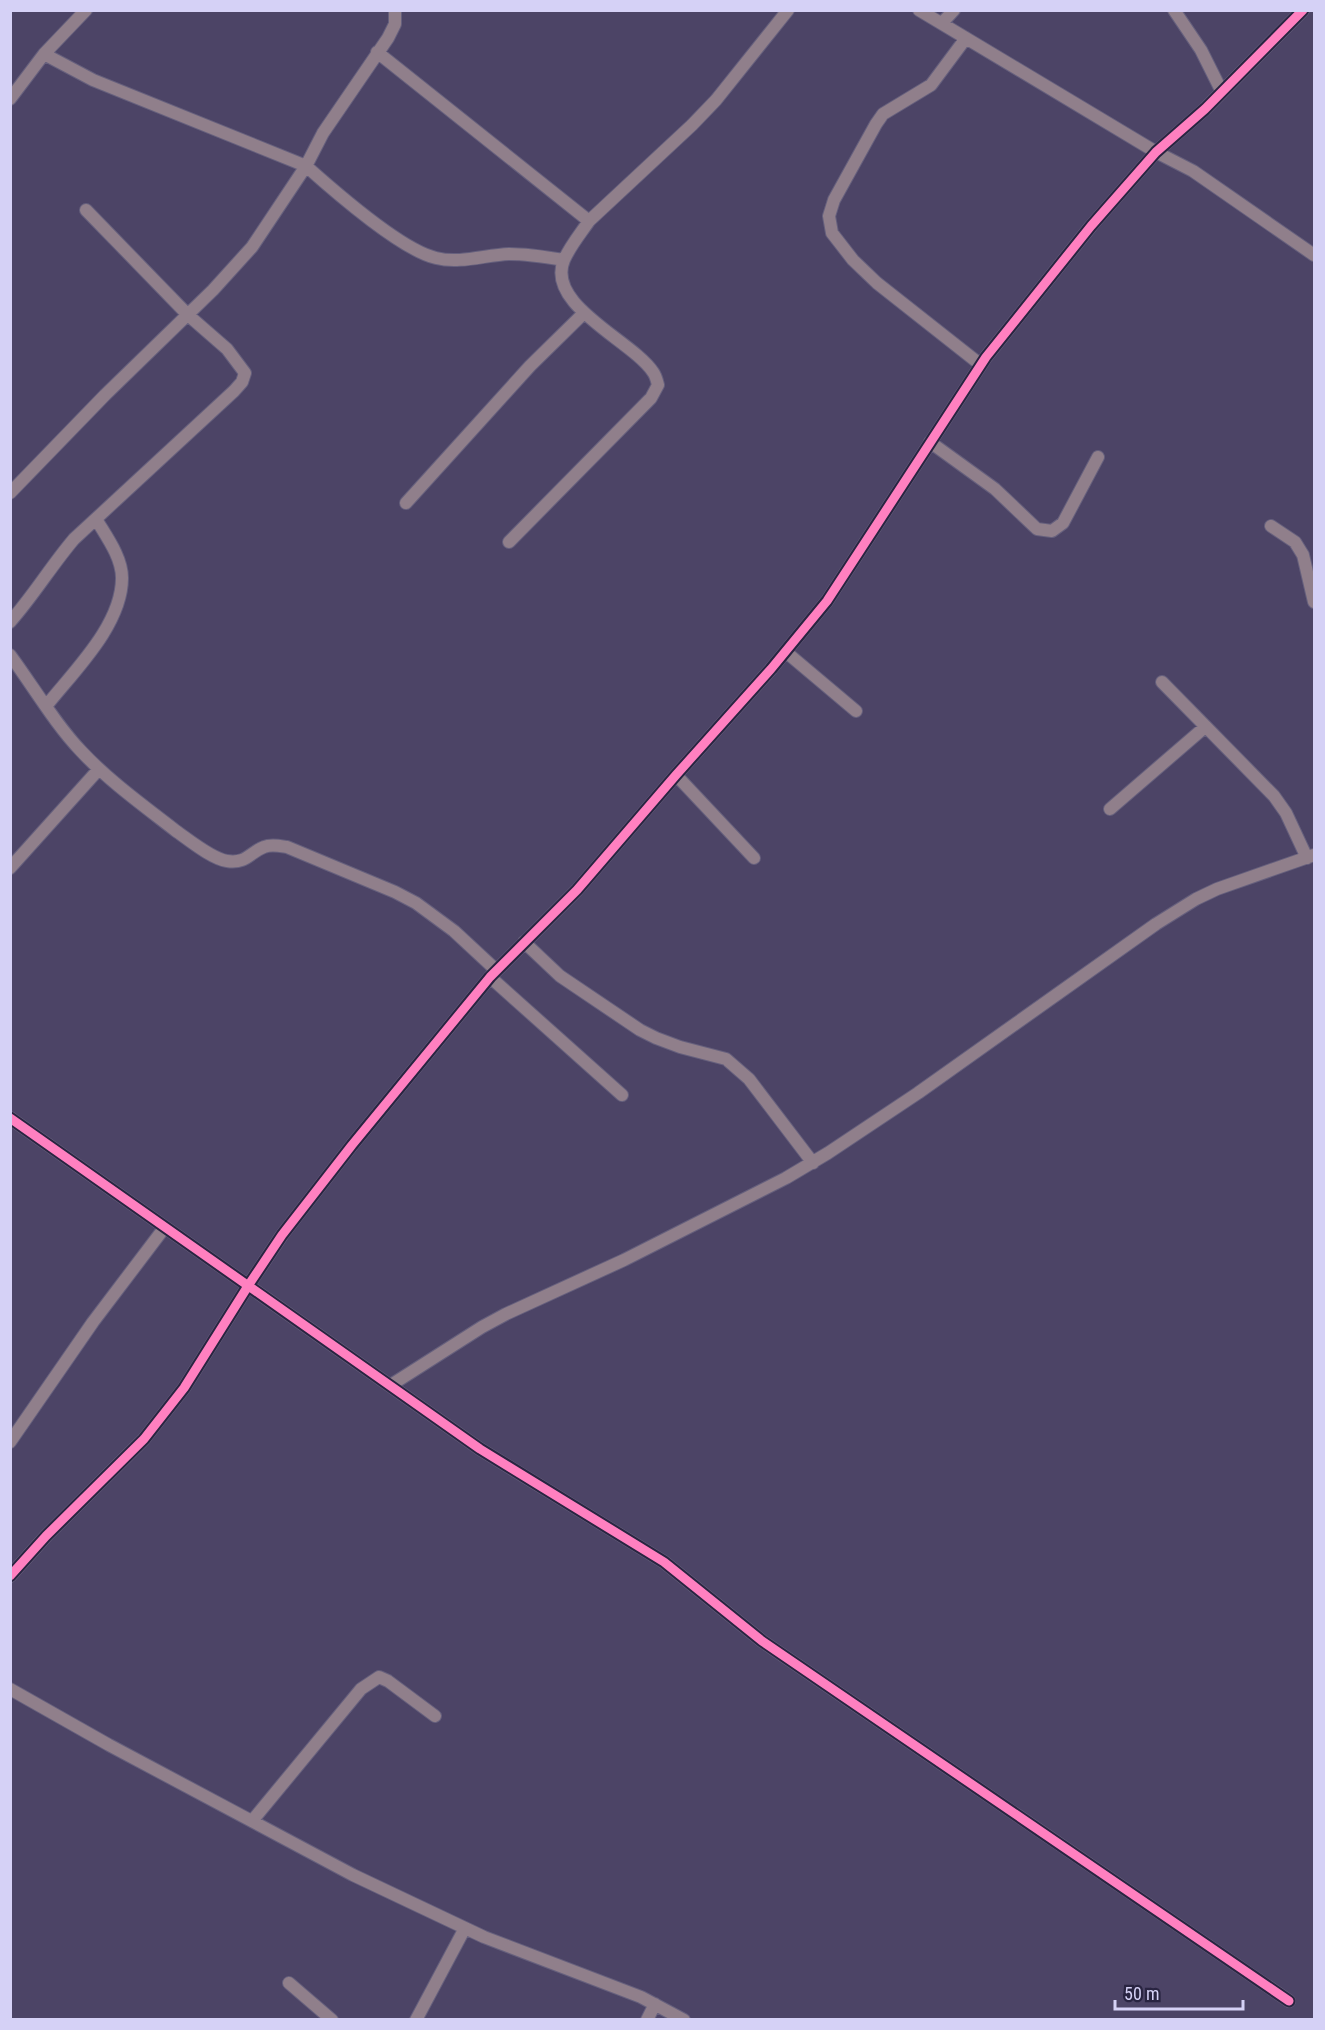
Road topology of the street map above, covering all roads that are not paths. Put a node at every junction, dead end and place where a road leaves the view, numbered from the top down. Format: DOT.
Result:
graph roads {
  1 [pos="86,10"];
  2 [pos="395,10"];
  3 [pos="788,10"];
  4 [pos="919,10"];
  5 [pos="954,10"];
  6 [pos="1174,10"];
  7 [pos="1298,12"];
  8 [pos="942,23"];
  9 [pos="966,38"];
  10 [pos="377,52"];
  11 [pos="44,54"];
  12 [pos="1222,92"];
  13 [pos="10,99"];
  14 [pos="1156,152"];
  15 [pos="306,166"];
  16 [pos="86,210"];
  17 [pos="589,221"];
  18 [pos="1314,255"];
  19 [pos="564,260"];
  20 [pos="584,313"];
  21 [pos="188,315"];
  22 [pos="981,365"];
  23 [pos="930,442"];
  24 [pos="1098,457"];
  25 [pos="10,493"];
  26 [pos="406,503"];
  27 [pos="96,519"];
  28 [pos="1271,526"];
  29 [pos="509,542"];
  30 [pos="1314,602"];
  31 [pos="10,622"];
  32 [pos="786,652"];
  33 [pos="10,655"];
  34 [pos="1162,681"];
  35 [pos="47,705"];
  36 [pos="856,711"];
  37 [pos="1205,727"];
  38 [pos="99,769"];
  39 [pos="676,775"];
  40 [pos="1110,809"];
  41 [pos="1311,856"];
  42 [pos="754,858"];
  43 [pos="13,860"];
  44 [pos="524,942"];
  45 [pos="493,974"];
  46 [pos="622,1095"];
  47 [pos="10,1118"];
  48 [pos="813,1162"];
  49 [pos="165,1227"];
  50 [pos="248,1286"];
  51 [pos="391,1385"];
  52 [pos="10,1442"];
  53 [pos="10,1576"];
  54 [pos="10,1689"];
  55 [pos="435,1716"];
  56 [pos="252,1821"];
  57 [pos="465,1928"];
  58 [pos="289,1983"];
  59 [pos="1289,2001"];
  60 [pos="655,2004"];
  61 [pos="332,2019"];
  62 [pos="416,2019"];
  63 [pos="646,2019"];
  64 [pos="684,2019"];
  1 -- 11 [label="street"];
  2 -- 10 [label="street"];
  3 -- 17 [label="street"];
  4 -- 8 [label="street"];
  5 -- 8 [label="street"];
  6 -- 12 [label="street"];
  7 -- 12 [label="street"];
  8 -- 9 [label="street"];
  9 -- 14 [label="street"];
  9 -- 22 [label="street"];
  10 -- 15 [label="street"];
  10 -- 17 [label="street"];
  11 -- 13 [label="street"];
  11 -- 15 [label="street"];
  12 -- 14 [label="street"];
  14 -- 18 [label="street"];
  14 -- 22 [label="street"];
  15 -- 19 [label="street"];
  15 -- 21 [label="street"];
  16 -- 21 [label="street"];
  17 -- 19 [label="street"];
  19 -- 20 [label="street"];
  20 -- 26 [label="street"];
  20 -- 29 [label="street"];
  21 -- 25 [label="street"];
  21 -- 27 [label="street"];
  22 -- 23 [label="street"];
  23 -- 24 [label="street"];
  23 -- 32 [label="street"];
  27 -- 31 [label="street"];
  27 -- 35 [label="street"];
  28 -- 30 [label="street"];
  32 -- 36 [label="street"];
  32 -- 39 [label="street"];
  33 -- 35 [label="street"];
  34 -- 37 [label="street"];
  35 -- 38 [label="street"];
  37 -- 40 [label="street"];
  37 -- 41 [label="street"];
  38 -- 43 [label="street"];
  38 -- 45 [label="street"];
  39 -- 42 [label="street"];
  39 -- 44 [label="street"];
  41 -- 48 [label="street"];
  44 -- 45 [label="street"];
  44 -- 48 [label="street"];
  45 -- 46 [label="street"];
  45 -- 50 [label="street"];
  47 -- 49 [label="street"];
  48 -- 51 [label="street"];
  49 -- 50 [label="street"];
  49 -- 52 [label="street"];
  50 -- 51 [label="street"];
  50 -- 53 [label="street"];
  51 -- 59 [label="street"];
  54 -- 56 [label="street"];
  55 -- 56 [label="street"];
  56 -- 57 [label="street"];
  57 -- 60 [label="street"];
  57 -- 62 [label="street"];
  58 -- 61 [label="street"];
  60 -- 63 [label="street"];
  60 -- 64 [label="street"];
}
